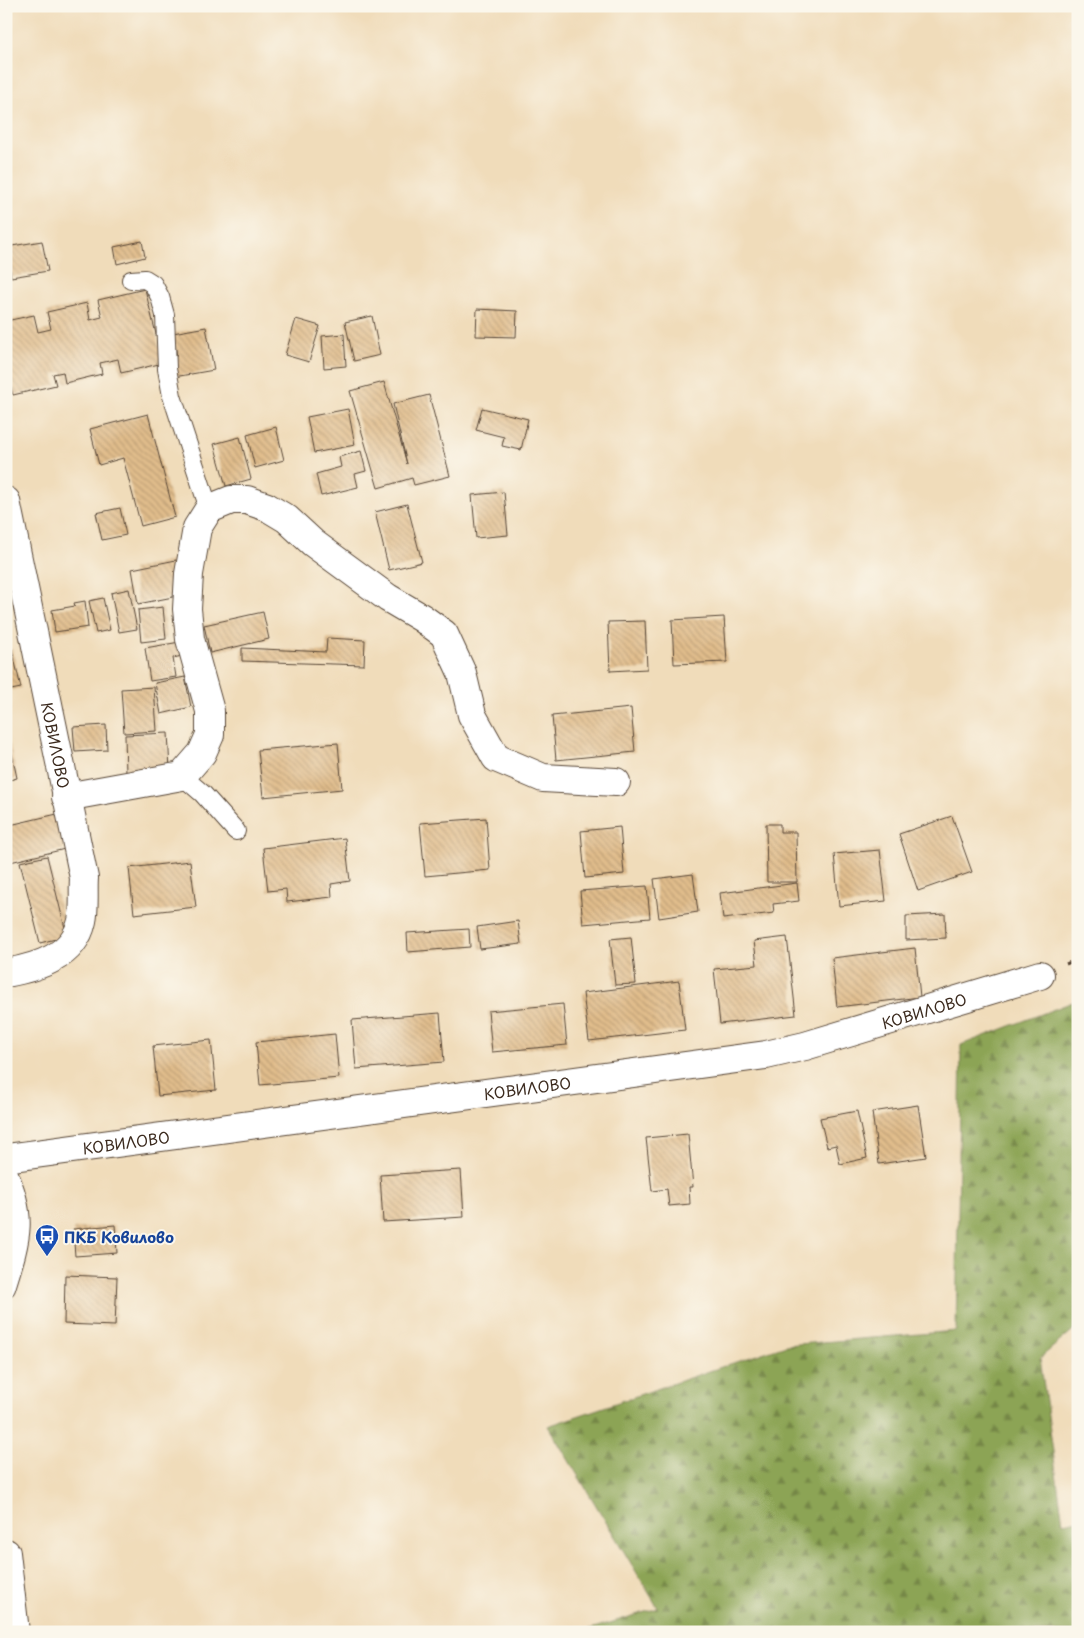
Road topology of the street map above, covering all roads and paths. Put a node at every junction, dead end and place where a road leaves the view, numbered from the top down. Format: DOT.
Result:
graph roads {
  1 [pos="131,280"];
  2 [pos="6,501"];
  3 [pos="209,509"];
  4 [pos="182,776"];
  5 [pos="616,782"];
  6 [pos="66,797"];
  7 [pos="236,831"];
  8 [pos="6,973"];
  9 [pos="1040,975"];
  10 [pos="6,1158"];
  11 [pos="6,1167"];
  12 [pos="6,1288"];
  13 [pos="6,1553"];
  14 [pos="15,1632"];
  1 -- 3 [label="lane"];
  2 -- 6 [label="street, КОВИЛОВО"];
  3 -- 4 [label="street"];
  3 -- 5 [label="street"];
  4 -- 6 [label="street"];
  4 -- 7 [label="lane"];
  6 -- 8 [label="street, КОВИЛОВО"];
  9 -- 10 [label="street, КОВИЛОВО"];
  11 -- 12 [label="lane"];
  13 -- 14 [label="street"];
}
